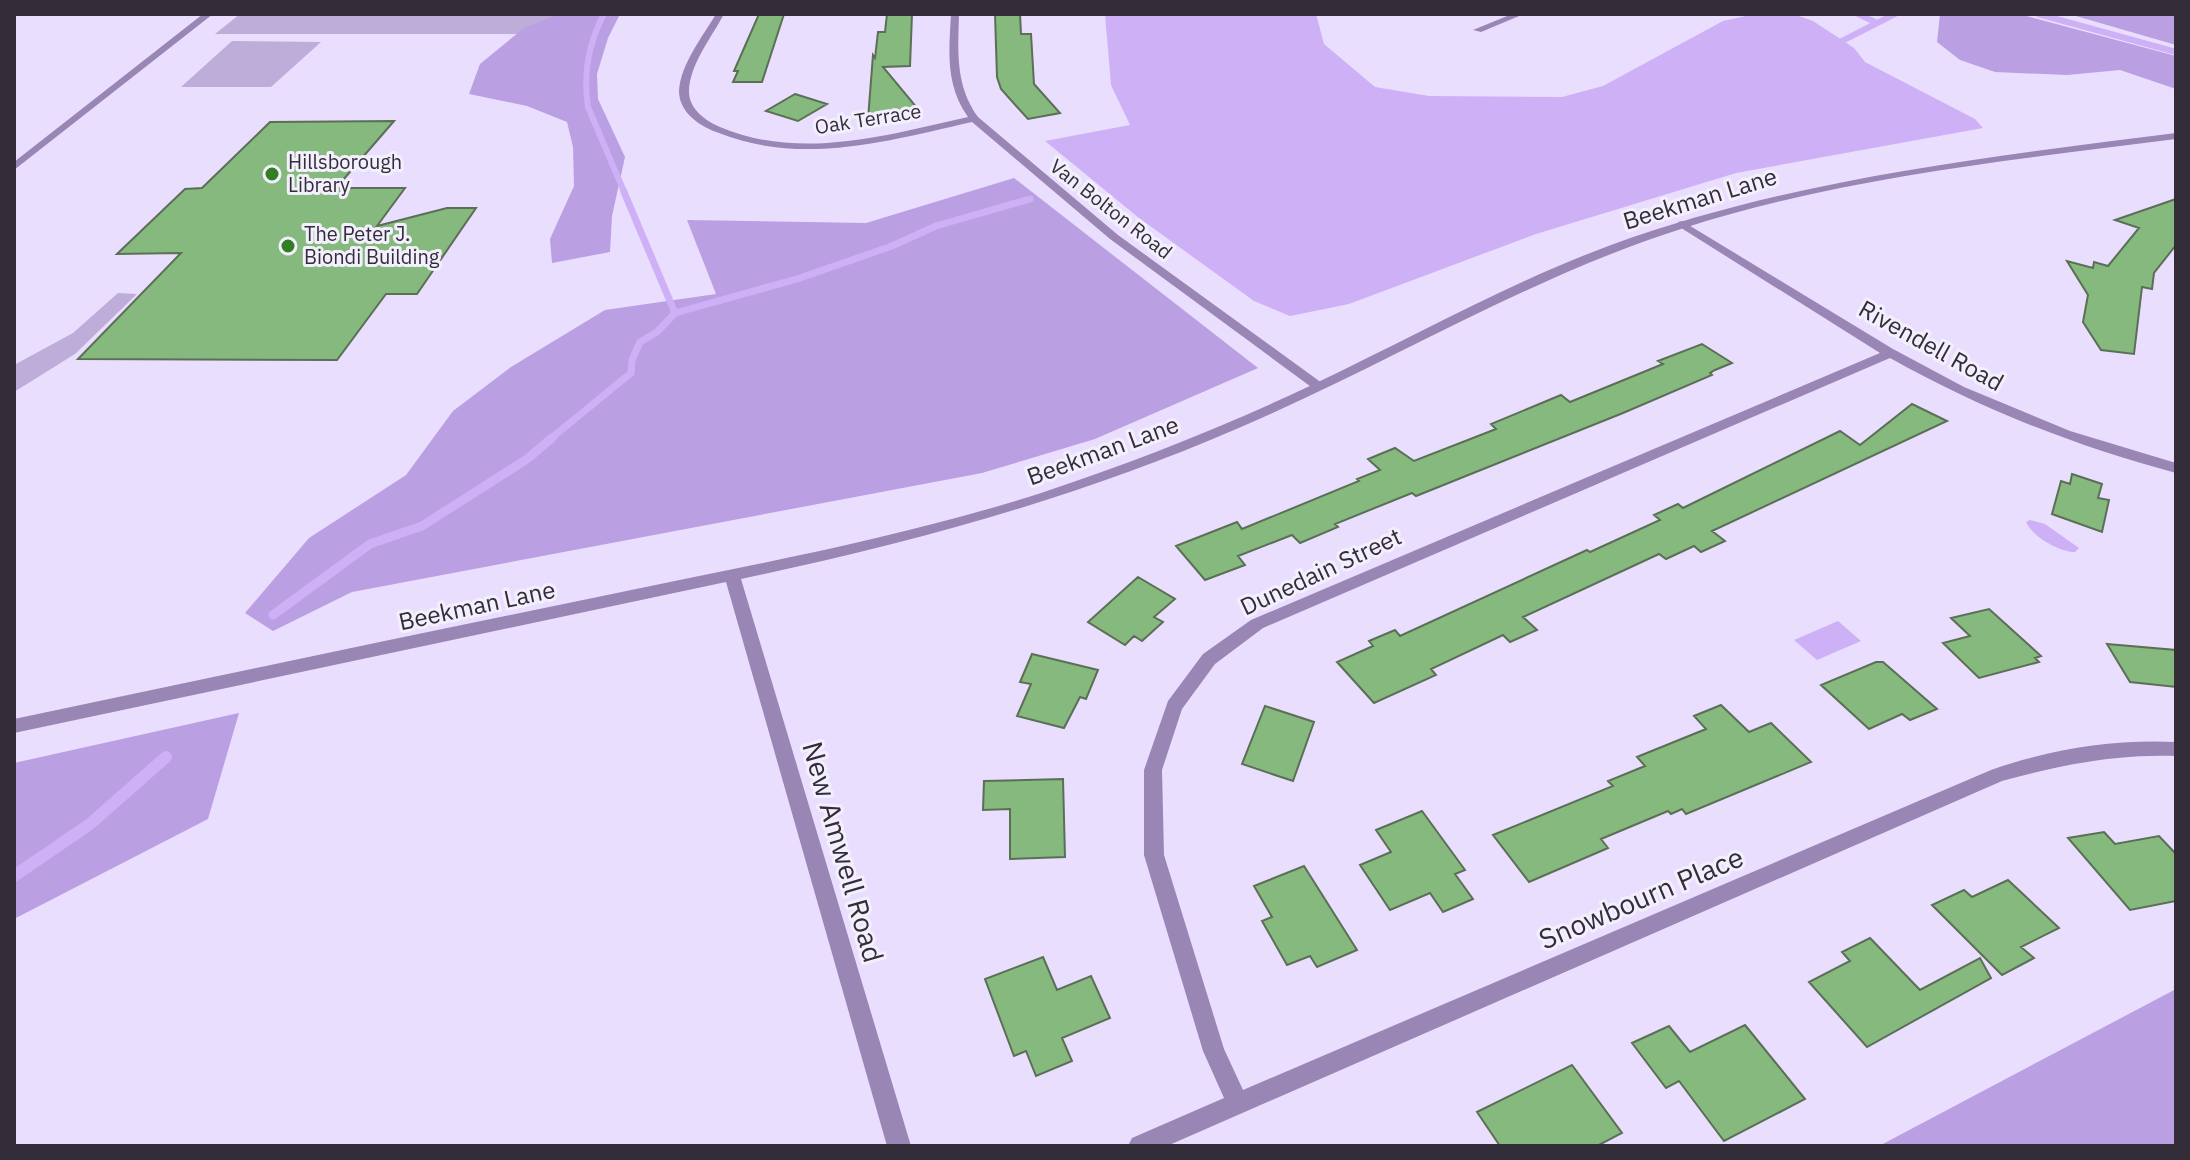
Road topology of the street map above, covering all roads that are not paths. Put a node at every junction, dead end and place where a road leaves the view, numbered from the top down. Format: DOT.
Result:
graph roads {
  1 [pos="209,14"];
  2 [pos="720,14"];
  3 [pos="955,14"];
  4 [pos="1520,14"];
  5 [pos="1478,30"];
  6 [pos="974,119"];
  7 [pos="2176,136"];
  8 [pos="14,167"];
  9 [pos="1682,224"];
  10 [pos="1891,353"];
  11 [pos="1319,386"];
  12 [pos="2176,468"];
  13 [pos="732,574"];
  14 [pos="14,726"];
  15 [pos="2176,749"];
  16 [pos="1237,1102"];
  17 [pos="899,1146"];
  18 [pos="1140,1146"];
  1 -- 8 [label="street"];
  2 -- 6 [label="street, Oak Terrace"];
  3 -- 6 [label="street, Van Bolton Road"];
  4 -- 5 [label="street"];
  6 -- 11 [label="street, Van Bolton Road"];
  7 -- 9 [label="street, Beekman Lane"];
  9 -- 10 [label="street, Rivendell Road"];
  9 -- 11 [label="street, Beekman Lane"];
  10 -- 12 [label="street, Rivendell Road"];
  10 -- 16 [label="street, Dunedain Street"];
  11 -- 13 [label="street, Beekman Lane"];
  13 -- 14 [label="street, Beekman Lane"];
  13 -- 17 [label="street, New Amwell Road"];
  15 -- 16 [label="street, Snowbourn Place"];
  16 -- 18 [label="street, Snowbourn Place"];
}
